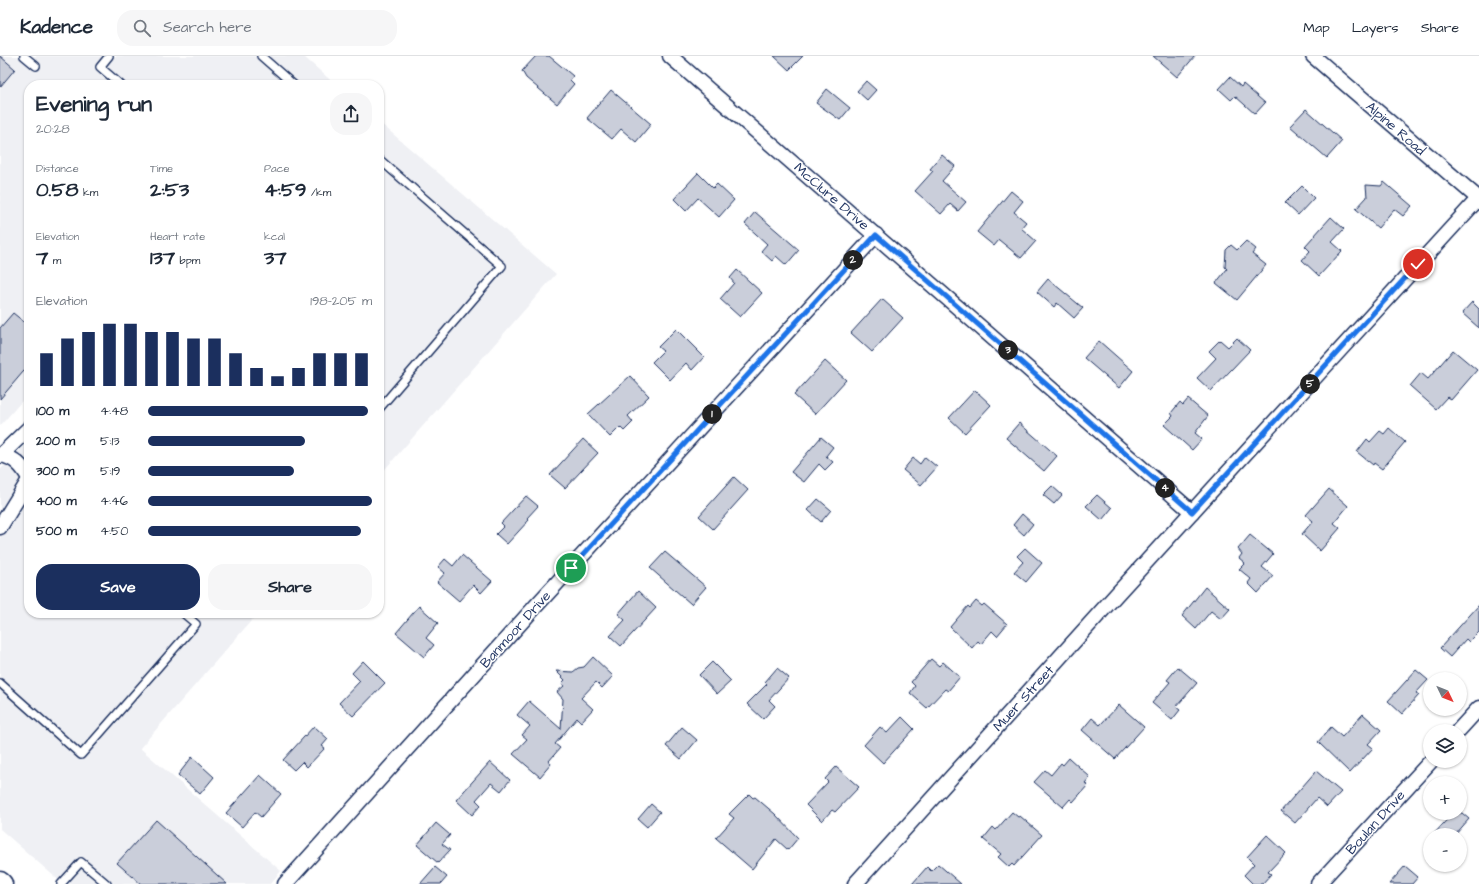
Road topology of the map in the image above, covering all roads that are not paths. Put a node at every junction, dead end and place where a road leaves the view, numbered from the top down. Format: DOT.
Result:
graph roads {
  1 [pos="24,56"];
  2 [pos="110,56"];
  3 [pos="261,56"];
  4 [pos="670,56"];
  5 [pos="1313,56"];
  6 [pos="36,66"];
  7 [pos="116,80"];
  8 [pos="288,80"];
  9 [pos="384,163"];
  10 [pos="1478,199"];
  11 [pos="876,235"];
  12 [pos="384,403"];
  13 [pos="24,433"];
  14 [pos="0,455"];
  15 [pos="24,470"];
  16 [pos="24,487"];
  17 [pos="1192,512"];
  18 [pos="0,527"];
  19 [pos="189,618"];
  20 [pos="0,683"];
  21 [pos="1479,708"];
  22 [pos="1464,724"];
  23 [pos="1425,768"];
  24 [pos="61,884"];
  25 [pos="106,884"];
  26 [pos="285,884"];
  27 [pos="855,884"];
  28 [pos="1318,884"];
  1 -- 6 [label="lane"];
  2 -- 7 [label="lane"];
  3 -- 8 [label="lane"];
  4 -- 11 [label="street, McClure Drive"];
  5 -- 10 [label="street, Alpine Road"];
  9 -- 12 [label="lane"];
  10 -- 17 [label="street, Muer Street"];
  11 -- 17 [label="street, McClure Drive"];
  11 -- 26 [label="street, Banmoor Drive"];
  13 -- 14 [label="street"];
  14 -- 15 [label="street"];
  16 -- 18 [label="street"];
  17 -- 27 [label="street, Muer Street"];
  19 -- 20 [label="lane"];
  21 -- 22 [label="street"];
  23 -- 28 [label="street, Boulan Drive"];
  24 -- 25 [label="lane"];
}
